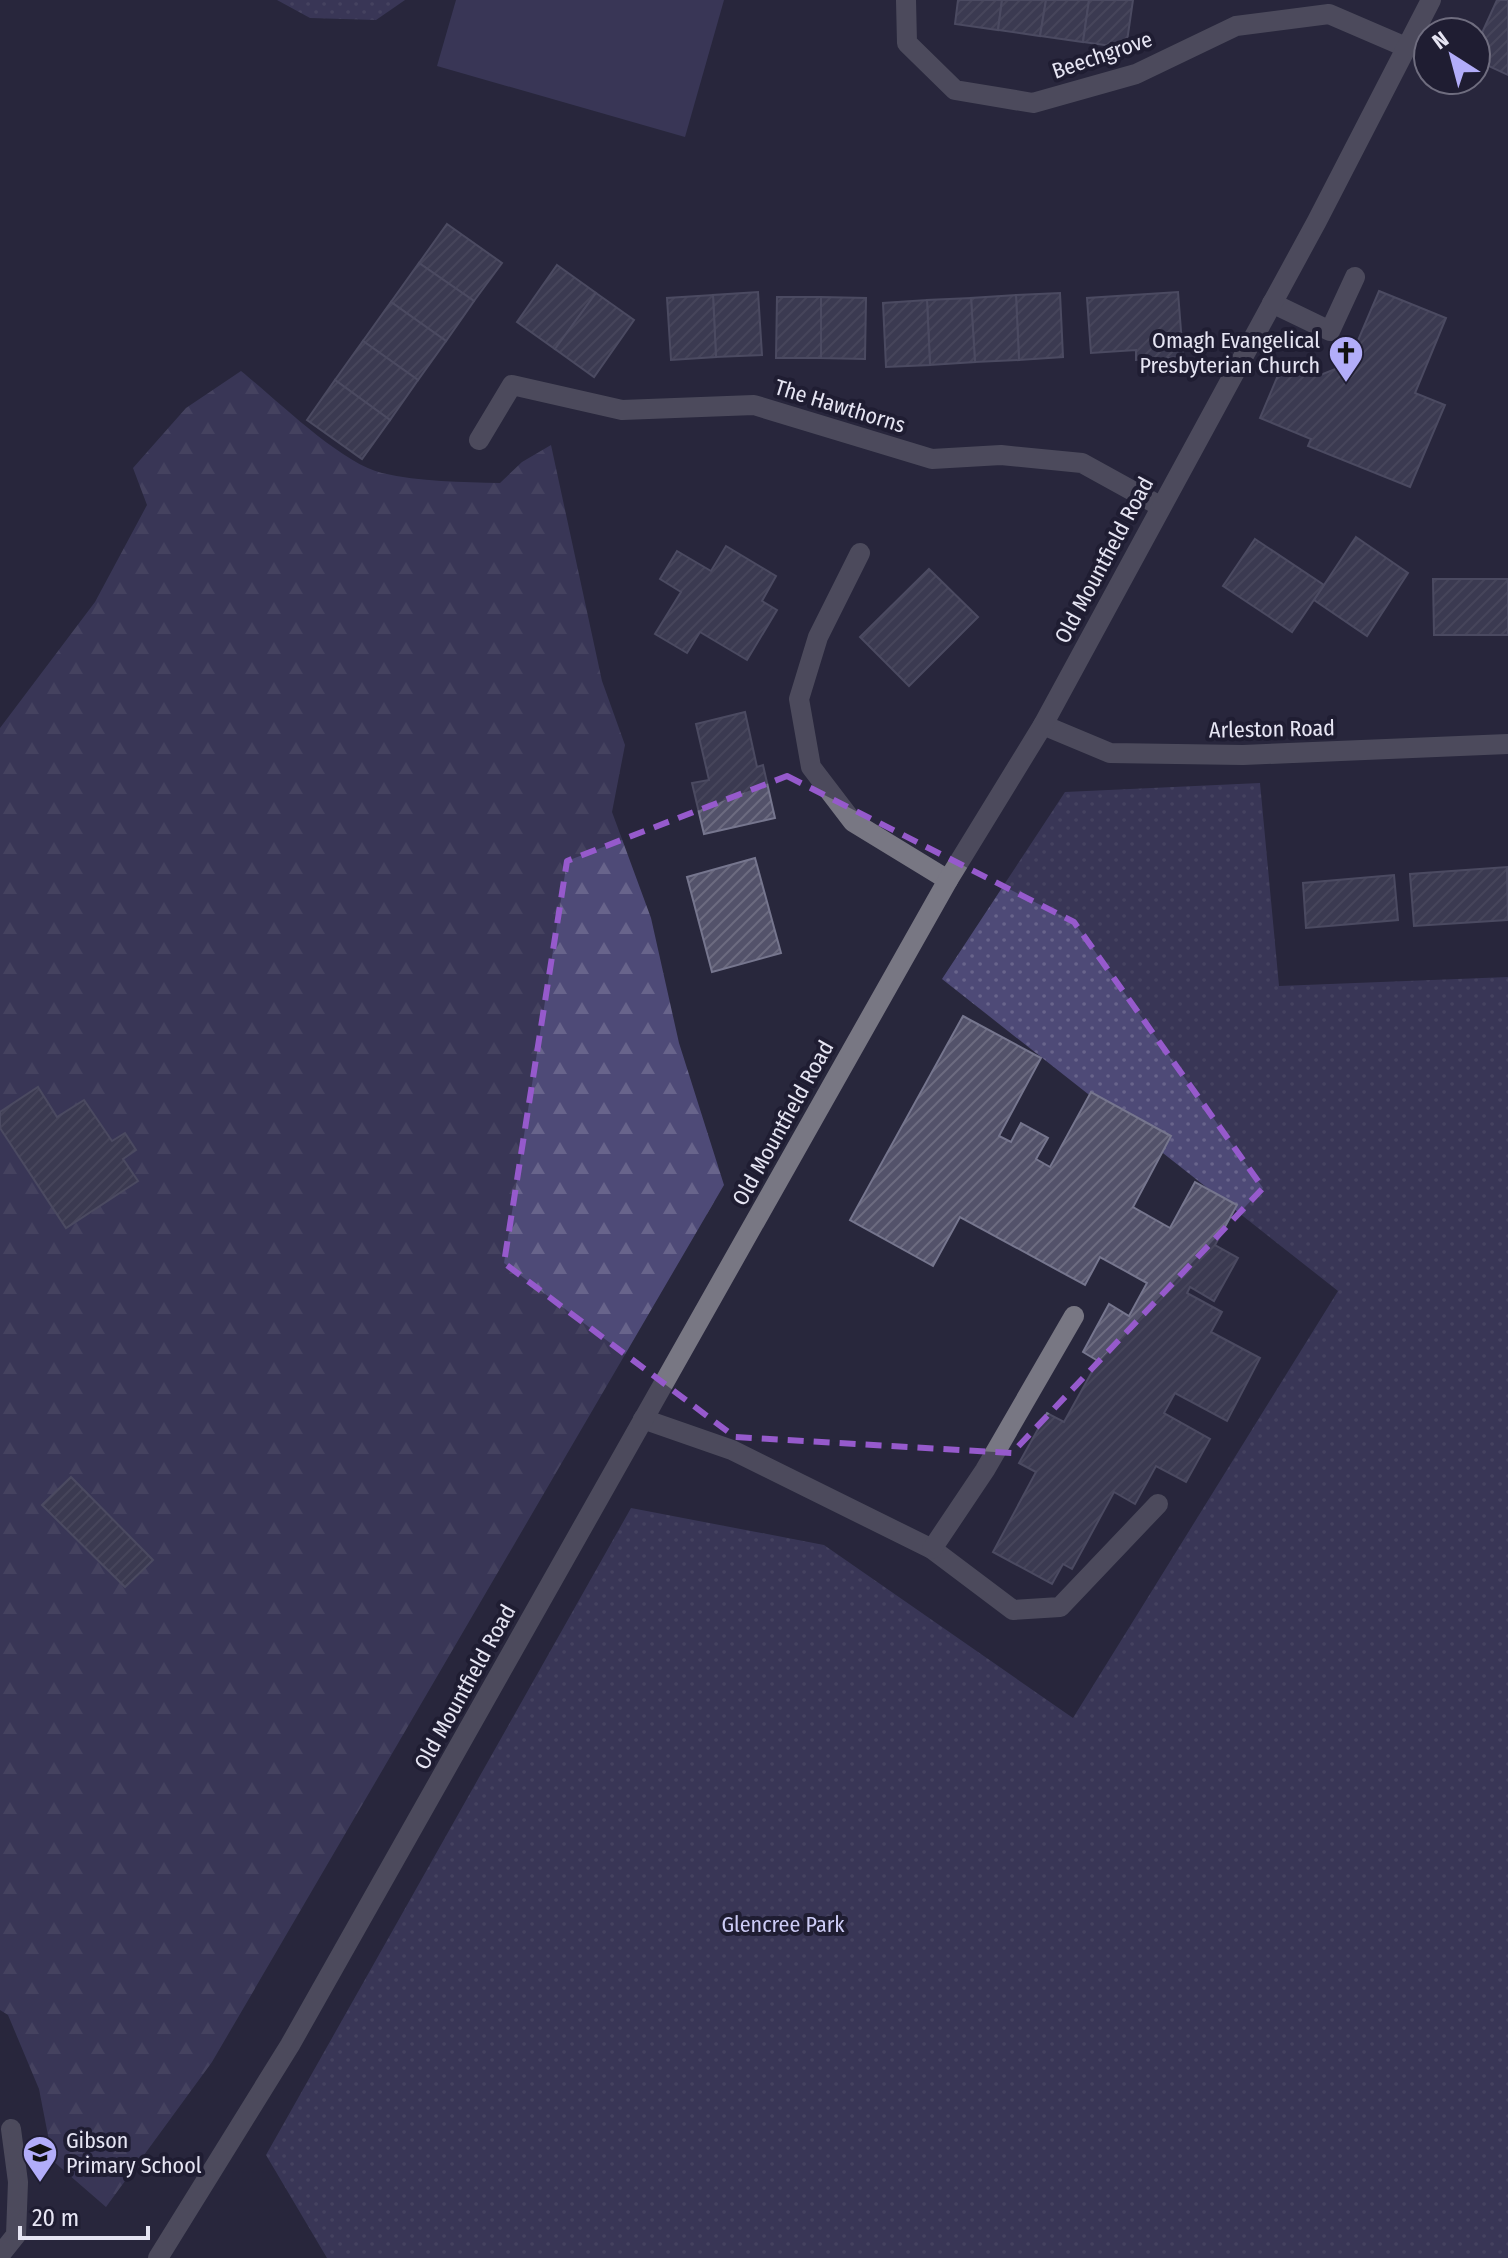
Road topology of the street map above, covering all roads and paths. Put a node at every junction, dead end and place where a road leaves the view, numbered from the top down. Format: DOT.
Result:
graph roads {
  1 [pos="906,0"];
  2 [pos="1431,0"];
  3 [pos="1408,48"];
  4 [pos="1355,277"];
  5 [pos="1272,303"];
  6 [pos="479,440"];
  7 [pos="1160,506"];
  8 [pos="860,553"];
  9 [pos="1043,725"];
  10 [pos="1508,744"];
  11 [pos="948,880"];
  12 [pos="1074,1316"];
  13 [pos="643,1419"];
  14 [pos="1158,1504"];
  15 [pos="932,1549"];
  16 [pos="11,2129"];
  17 [pos="0,2255"];
  18 [pos="158,2258"];
  1 -- 3 [label="street, Beechgrove"];
  2 -- 3 [label="street, Old Mountfield Road"];
  3 -- 5 [label="street, Old Mountfield Road"];
  4 -- 5 [label="street"];
  5 -- 7 [label="street, Old Mountfield Road"];
  6 -- 7 [label="street, The Hawthorns"];
  7 -- 9 [label="street, Old Mountfield Road"];
  8 -- 11 [label="street"];
  9 -- 10 [label="street, Arleston Road"];
  9 -- 11 [label="street, Old Mountfield Road"];
  11 -- 13 [label="street, Old Mountfield Road"];
  12 -- 15 [label="street"];
  13 -- 15 [label="street"];
  13 -- 18 [label="street, Old Mountfield Road"];
  14 -- 15 [label="street"];
  16 -- 17 [label="street"];
}
